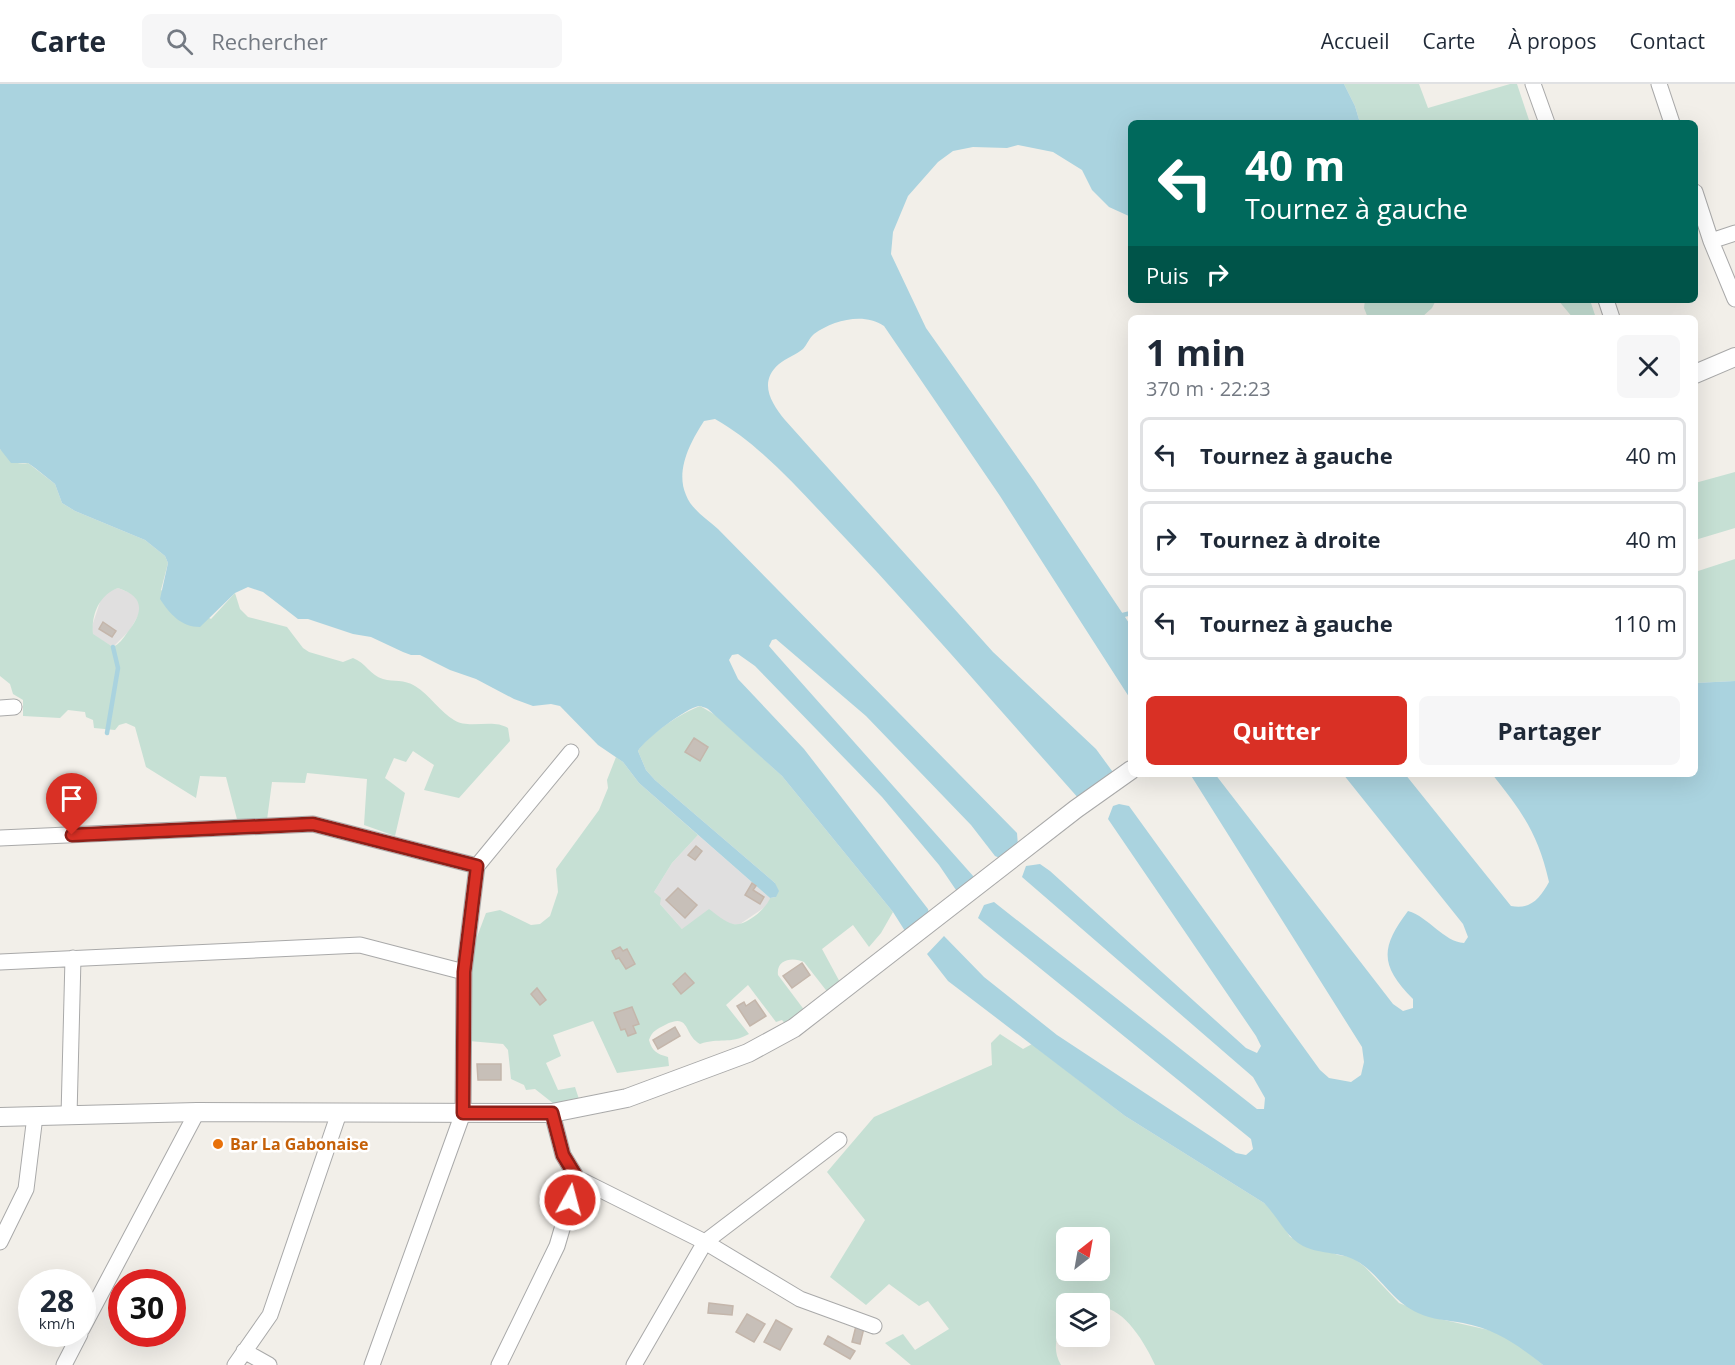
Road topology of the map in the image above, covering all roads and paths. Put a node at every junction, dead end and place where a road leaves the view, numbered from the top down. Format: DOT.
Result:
graph roads {
  1 [pos="1533,84"];
  2 [pos="1659,84"];
  3 [pos="1546,120"];
  4 [pos="1671,120"];
  5 [pos="1698,201"];
  6 [pos="1735,233"];
  7 [pos="1711,241"];
  8 [pos="1735,299"];
  9 [pos="1735,357"];
  10 [pos="1698,373"];
  11 [pos="571,752"];
  12 [pos="1128,772"];
  13 [pos="0,838"];
  14 [pos="477,866"];
  15 [pos="73,958"];
  16 [pos="0,962"];
  17 [pos="464,972"];
  18 [pos="197,1112"];
  19 [pos="339,1113"];
  20 [pos="463,1113"];
  21 [pos="552,1113"];
  22 [pos="35,1116"];
  23 [pos="69,1116"];
  24 [pos="0,1117"];
  25 [pos="839,1140"];
  26 [pos="577,1178"];
  27 [pos="0,1242"];
  28 [pos="705,1242"];
  29 [pos="96,1303"];
  30 [pos="873,1326"];
  31 [pos="73,1347"];
  32 [pos="244,1352"];
  33 [pos="639,1363"];
  34 [pos="64,1365"];
  35 [pos="235,1365"];
  36 [pos="269,1365"];
  37 [pos="372,1365"];
  38 [pos="499,1365"];
  1 -- 3 [label="street"];
  2 -- 4 [label="street"];
  5 -- 7 [label="street"];
  6 -- 7 [label="street"];
  7 -- 8 [label="street"];
  9 -- 10 [label="street"];
  11 -- 14 [label="street"];
  12 -- 21 [label="street"];
  13 -- 14 [label="street"];
  14 -- 17 [label="street"];
  15 -- 16 [label="street"];
  15 -- 17 [label="street"];
  15 -- 23 [label="street"];
  17 -- 20 [label="street"];
  18 -- 19 [label="street"];
  18 -- 23 [label="street"];
  18 -- 29 [label="street"];
  19 -- 20 [label="street"];
  19 -- 32 [label="street"];
  20 -- 21 [label="street"];
  20 -- 37 [label="street"];
  21 -- 26 [label="street"];
  22 -- 23 [label="street"];
  22 -- 24 [label="street"];
  22 -- 27 [label="street"];
  25 -- 28 [label="street"];
  26 -- 28 [label="street"];
  26 -- 38 [label="street"];
  28 -- 30 [label="street"];
  28 -- 33 [label="street"];
  31 -- 34 [label="street"];
  32 -- 35 [label="street"];
  32 -- 36 [label="street"];
}
